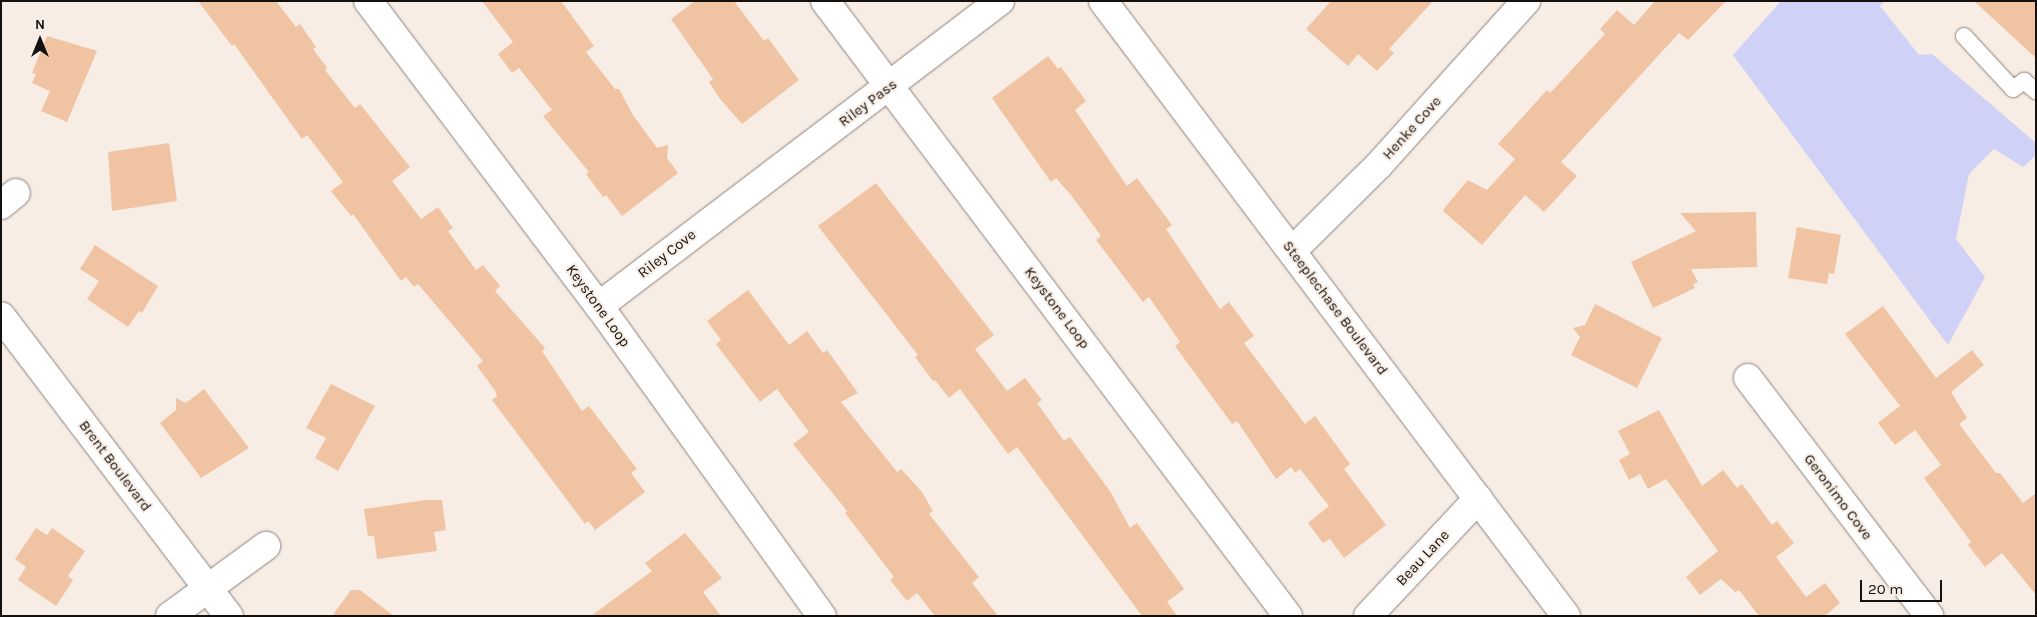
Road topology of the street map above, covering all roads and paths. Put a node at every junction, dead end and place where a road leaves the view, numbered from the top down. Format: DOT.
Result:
graph roads {
  1 [pos="368,1"];
  2 [pos="825,1"];
  3 [pos="1000,1"];
  4 [pos="1103,1"];
  5 [pos="1526,1"];
  6 [pos="1964,36"];
  7 [pos="890,87"];
  8 [pos="2036,91"];
  9 [pos="734,201"];
  10 [pos="1293,250"];
  11 [pos="599,306"];
  12 [pos="1,316"];
  13 [pos="1748,378"];
  14 [pos="1478,499"];
  15 [pos="266,546"];
  16 [pos="208,588"];
  17 [pos="170,616"];
  18 [pos="229,616"];
  19 [pos="822,616"];
  20 [pos="1288,616"];
  21 [pos="1368,616"];
  22 [pos="1566,616"];
  23 [pos="1929,616"];
  1 -- 11 [label="street, Keystone Loop"];
  2 -- 7 [label="street, Keystone Loop"];
  3 -- 7 [label="street, Riley Pass"];
  4 -- 10 [label="street, Steeplechase Boulevard"];
  5 -- 10 [label="street, Henke Cove"];
  6 -- 8 [label="lane"];
  7 -- 9 [label="street, Riley Pass"];
  7 -- 20 [label="street, Keystone Loop"];
  9 -- 11 [label="street, Riley Cove"];
  10 -- 14 [label="street, Steeplechase Boulevard"];
  11 -- 19 [label="street, Keystone Loop"];
  12 -- 16 [label="street, Brent Boulevard"];
  13 -- 23 [label="street, Geronimo Cove"];
  14 -- 21 [label="street, Beau Lane"];
  14 -- 22 [label="street, Steeplechase Boulevard"];
  15 -- 16 [label="street"];
  16 -- 17 [label="street"];
  16 -- 18 [label="street, Brent Boulevard"];
}
